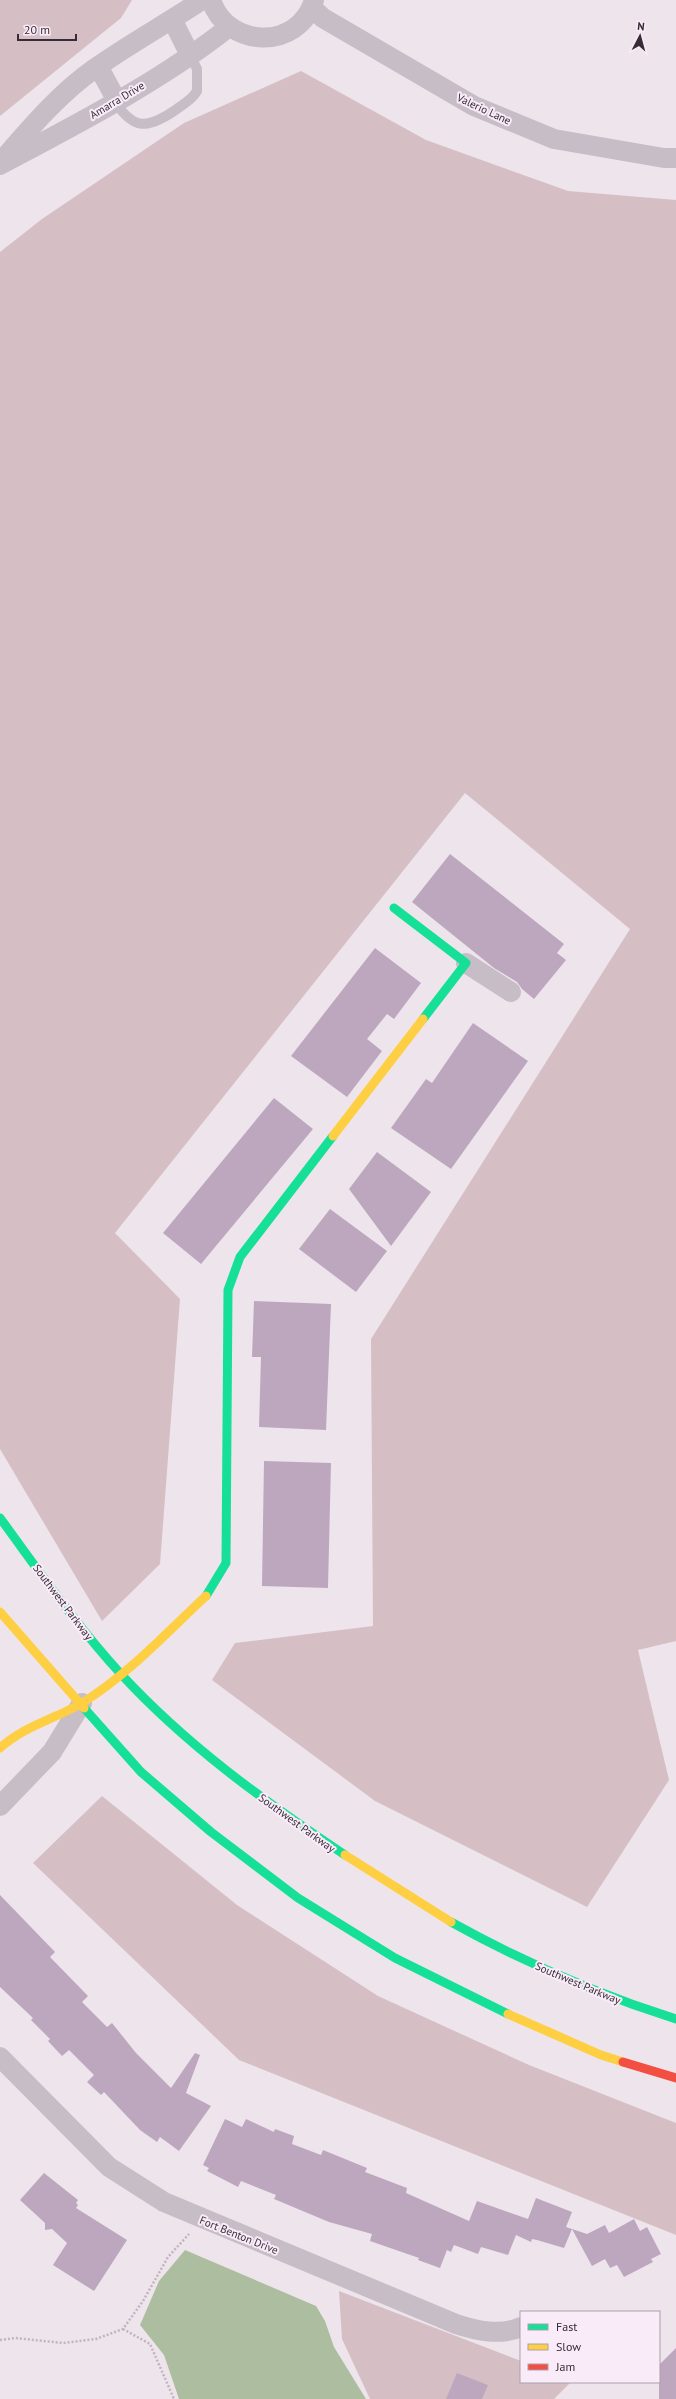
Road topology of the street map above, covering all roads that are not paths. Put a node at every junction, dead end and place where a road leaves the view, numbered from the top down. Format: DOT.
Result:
graph roads {
  1 [pos="202,0"];
  2 [pos="210,0"];
  3 [pos="313,4"];
  4 [pos="172,19"];
  5 [pos="229,27"];
  6 [pos="190,55"];
  7 [pos="98,66"];
  8 [pos="116,102"];
  9 [pos="676,158"];
  10 [pos="0,164"];
  11 [pos="394,908"];
  12 [pos="466,963"];
  13 [pos="511,992"];
  14 [pos="0,1518"];
  15 [pos="0,1612"];
  16 [pos="121,1674"];
  17 [pos="82,1704"];
  18 [pos="0,1748"];
  19 [pos="0,1806"];
  20 [pos="676,2019"];
  21 [pos="0,2057"];
  22 [pos="676,2078"];
  23 [pos="520,2327"];
  1 -- 4 [label="street, Amarra Drive"];
  2 -- 5 [label="street"];
  3 -- 5 [label="street"];
  3 -- 9 [label="street, Valerio Lane"];
  4 -- 6 [label="street"];
  4 -- 7 [label="street, Amarra Drive"];
  5 -- 6 [label="street, Amarra Drive"];
  6 -- 8 [label="street, Amarra Drive"];
  6 -- 8 [label="lane"];
  7 -- 8 [label="street"];
  7 -- 10 [label="street, Amarra Drive"];
  8 -- 10 [label="street, Amarra Drive"];
  11 -- 12 [label="main road"];
  12 -- 13 [label="street"];
  12 -- 16 [label="main road"];
  14 -- 16 [label="main road, Southwest Parkway"];
  15 -- 17 [label="main road"];
  16 -- 17 [label="main road"];
  16 -- 20 [label="main road, Southwest Parkway"];
  17 -- 18 [label="main road"];
  17 -- 19 [label="street"];
  17 -- 22 [label="main road"];
  21 -- 23 [label="street, Fort Benton Drive"];
}
